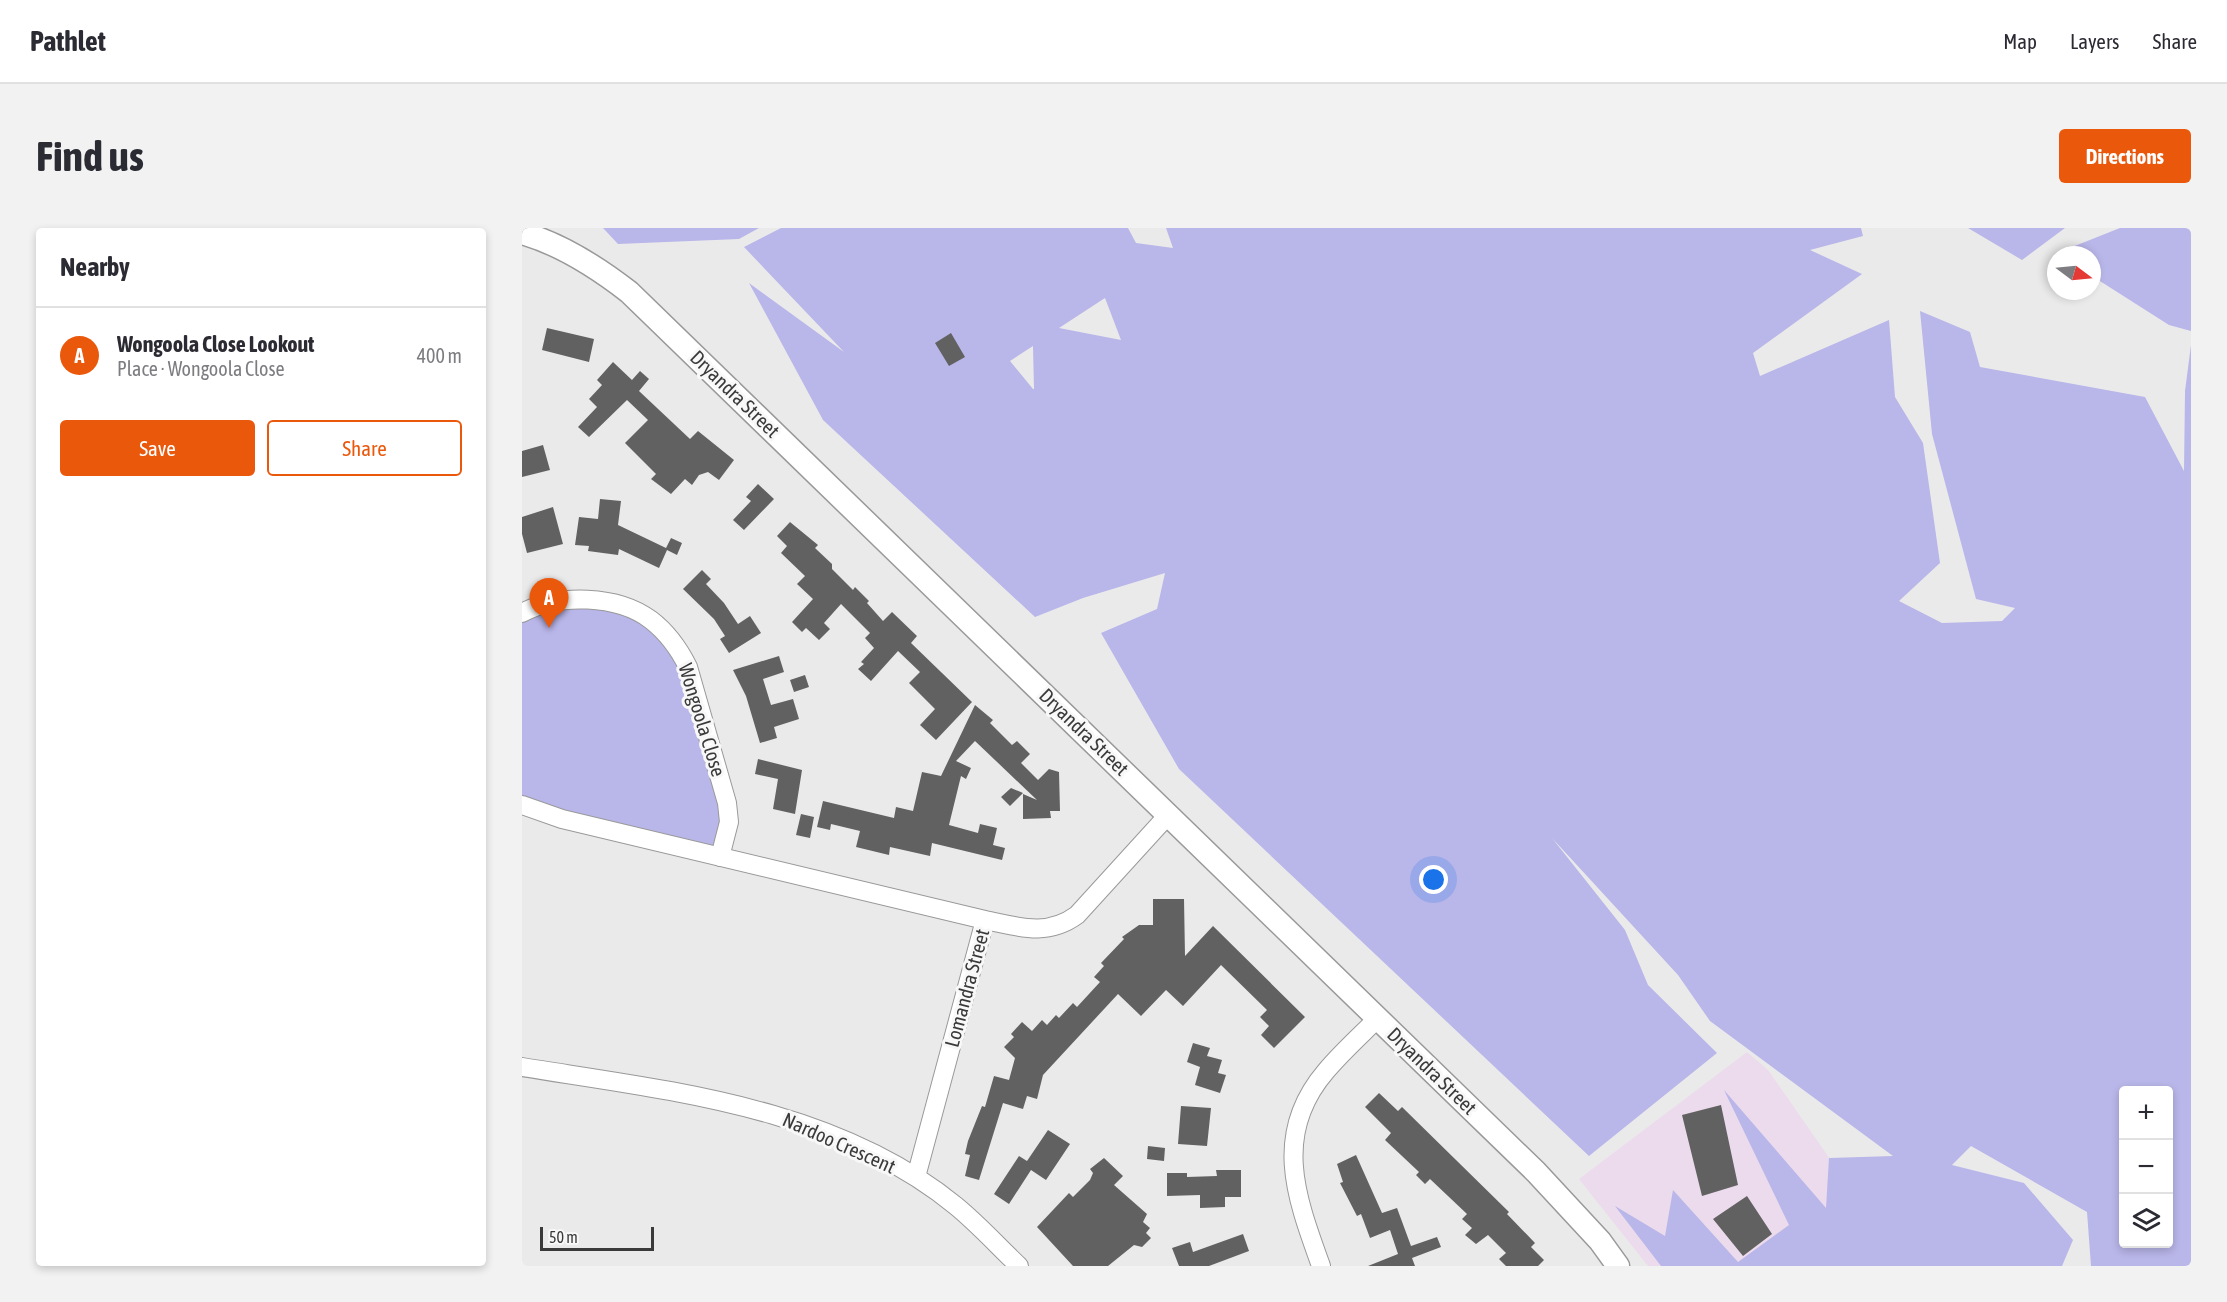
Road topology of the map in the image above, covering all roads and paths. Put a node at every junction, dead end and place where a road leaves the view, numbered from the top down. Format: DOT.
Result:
graph roads {
  1 [pos="527,232"];
  2 [pos="522,613"];
  3 [pos="522,805"];
  4 [pos="1169,813"];
  5 [pos="720,857"];
  6 [pos="985,920"];
  7 [pos="1378,1018"];
  8 [pos="522,1067"];
  9 [pos="916,1177"];
  10 [pos="1019,1266"];
  11 [pos="1320,1266"];
  12 [pos="1618,1266"];
  1 -- 4 [label="street, Dryandra Street"];
  2 -- 5 [label="street, Wongoola Close"];
  3 -- 5 [label="street"];
  4 -- 6 [label="street, Lomandra Street"];
  4 -- 7 [label="street, Dryandra Street"];
  5 -- 6 [label="street"];
  6 -- 9 [label="street, Lomandra Street"];
  7 -- 11 [label="street"];
  7 -- 12 [label="street, Dryandra Street"];
  8 -- 9 [label="street, Nardoo Crescent"];
  9 -- 10 [label="street, Nardoo Crescent"];
}
